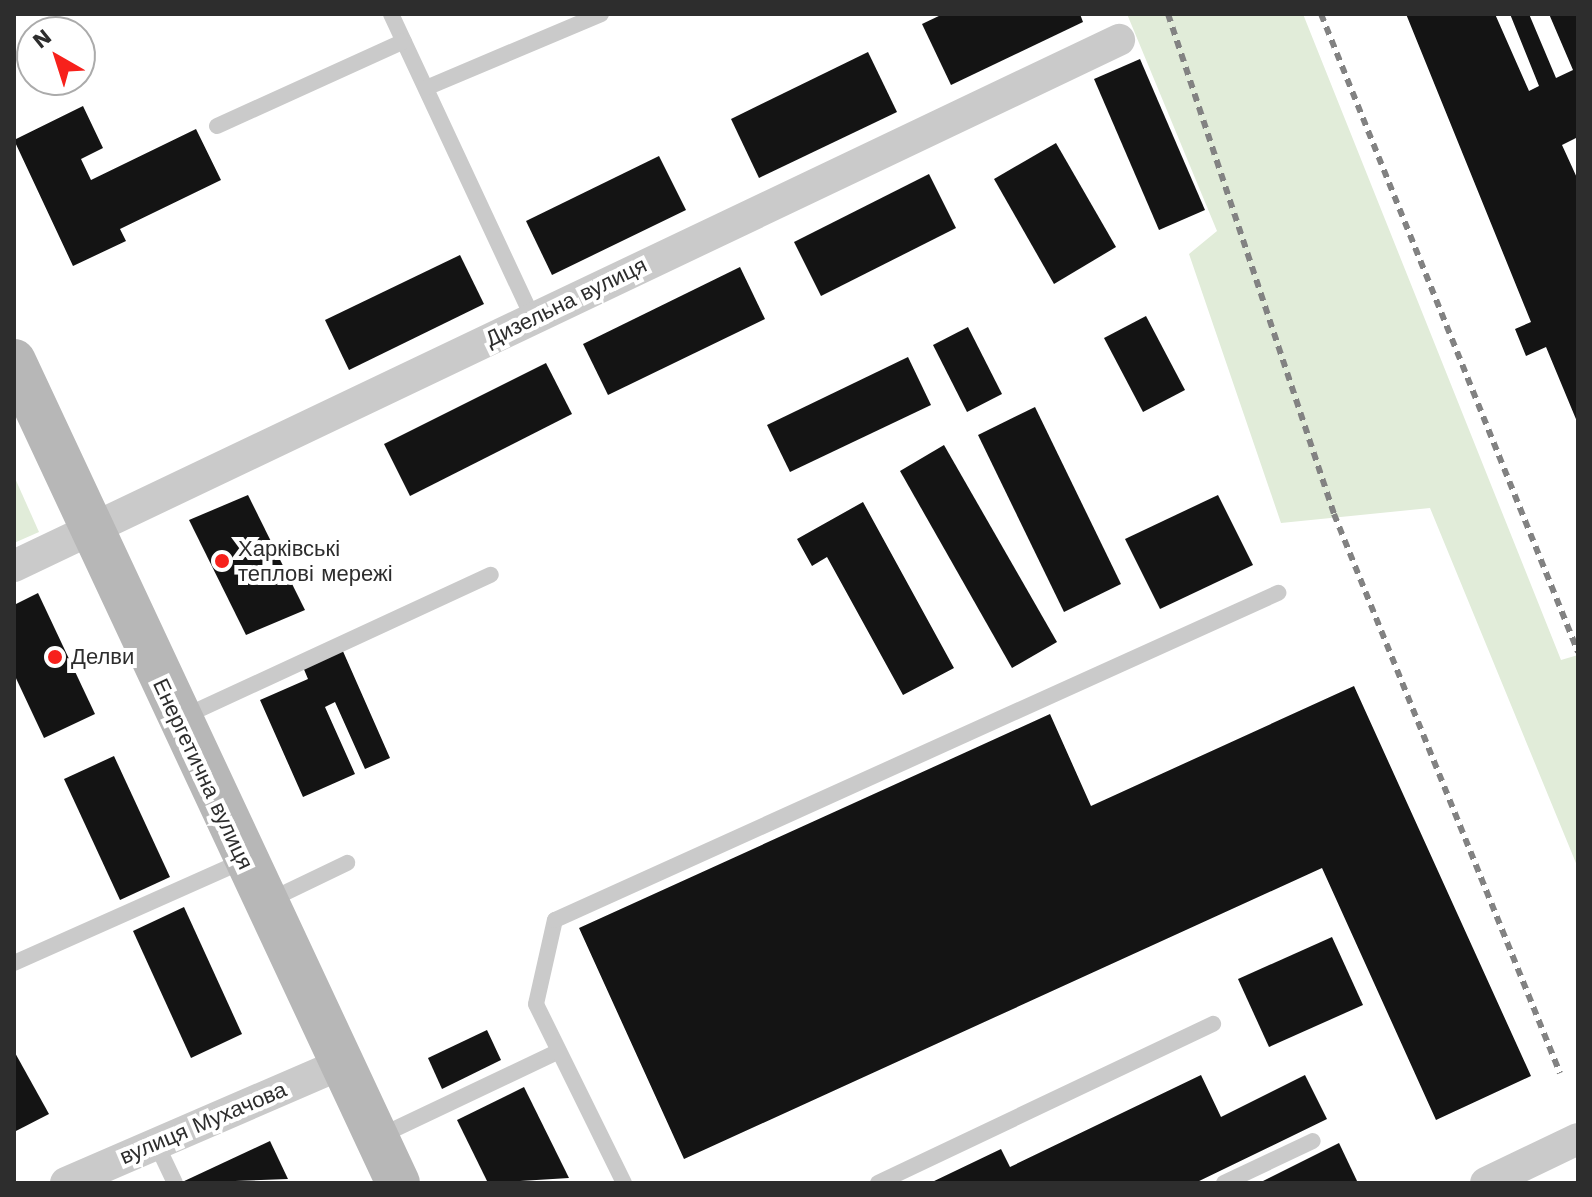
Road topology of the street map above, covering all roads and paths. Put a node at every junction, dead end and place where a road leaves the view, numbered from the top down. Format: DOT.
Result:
graph roads {
  1 [pos="391,14"];
  2 [pos="601,14"];
  3 [pos="1119,40"];
  4 [pos="404,41"];
  5 [pos="426,88"];
  6 [pos="217,126"];
  7 [pos="532,317"];
  8 [pos="14,361"];
  9 [pos="92,534"];
  10 [pos="14,566"];
  11 [pos="491,575"];
  12 [pos="1278,593"];
  13 [pos="177,720"];
  14 [pos="243,861"];
  15 [pos="347,863"];
  16 [pos="263,903"];
  17 [pos="14,963"];
  18 [pos="1213,1024"];
  19 [pos="559,1051"];
  20 [pos="341,1064"];
  21 [pos="377,1138"];
  22 [pos="1578,1139"];
  23 [pos="1313,1141"];
  24 [pos="156,1143"];
  25 [pos="66,1183"];
  26 [pos="175,1183"];
  27 [pos="398,1183"];
  28 [pos="624,1183"];
  29 [pos="878,1183"];
  30 [pos="1224,1183"];
  31 [pos="1486,1183"];
  1 -- 4 [label="lane"];
  2 -- 5 [label="lane"];
  3 -- 7 [label="street, Дизельна вулиця"];
  4 -- 5 [label="lane"];
  4 -- 6 [label="lane"];
  5 -- 7 [label="lane"];
  7 -- 9 [label="street, Дизельна вулиця"];
  8 -- 9 [label="street, Енергетична вулиця"];
  9 -- 10 [label="street, Дизельна вулиця"];
  9 -- 13 [label="street, Енергетична вулиця"];
  11 -- 13 [label="lane"];
  12 -- 19 [label="lane"];
  13 -- 14 [label="street, Енергетична вулиця"];
  14 -- 16 [label="street, Енергетична вулиця"];
  14 -- 17 [label="lane"];
  15 -- 16 [label="lane"];
  16 -- 20 [label="street, Енергетична вулиця"];
  18 -- 29 [label="lane"];
  19 -- 21 [label="lane"];
  19 -- 28 [label="lane"];
  20 -- 21 [label="street, Енергетична вулиця"];
  20 -- 24 [label="street, вулиця Мухачова"];
  21 -- 27 [label="street, Енергетична вулиця"];
  22 -- 31 [label="street"];
  23 -- 30 [label="lane"];
  24 -- 25 [label="street, вулиця Мухачова"];
  24 -- 26 [label="lane"];
}
